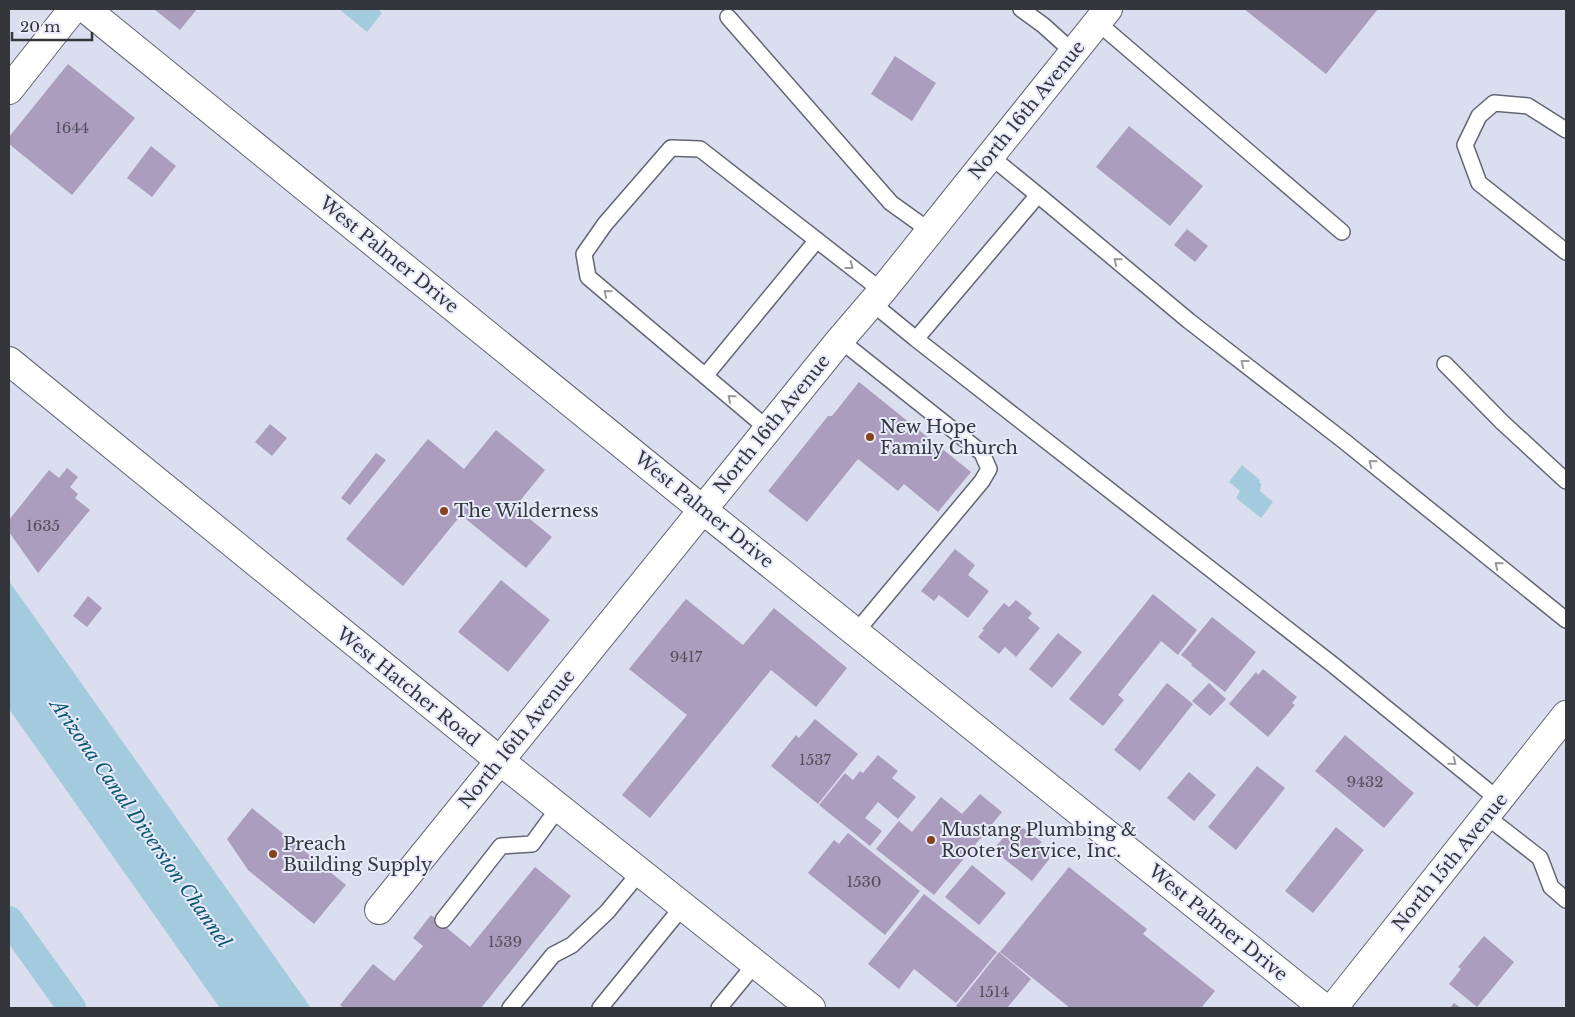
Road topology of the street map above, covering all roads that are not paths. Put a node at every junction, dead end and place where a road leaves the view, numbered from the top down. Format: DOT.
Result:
graph roads {
  1 [pos="73,9"];
  2 [pos="86,9"];
  3 [pos="1021,9"];
  4 [pos="1103,15"];
  5 [pos="728,17"];
  6 [pos="1073,52"];
  7 [pos="9,90"];
  8 [pos="1566,130"];
  9 [pos="990,156"];
  10 [pos="1038,195"];
  11 [pos="930,230"];
  12 [pos="1342,232"];
  13 [pos="817,240"];
  14 [pos="1566,252"];
  15 [pos="877,297"];
  16 [pos="916,339"];
  17 [pos="840,340"];
  18 [pos="9,361"];
  19 [pos="1445,364"];
  20 [pos="706,376"];
  21 [pos="768,429"];
  22 [pos="1566,482"];
  23 [pos="703,510"];
  24 [pos="1566,620"];
  25 [pos="856,632"];
  26 [pos="1566,715"];
  27 [pos="499,760"];
  28 [pos="559,807"];
  29 [pos="1493,808"];
  30 [pos="640,872"];
  31 [pos="1566,900"];
  32 [pos="682,906"];
  33 [pos="379,910"];
  34 [pos="443,920"];
  35 [pos="755,964"];
  36 [pos="806,1007"];
  37 [pos="510,1008"];
  38 [pos="600,1008"];
  39 [pos="719,1008"];
  40 [pos="1324,1008"];
  41 [pos="1333,1008"];
  1 -- 7 [label="street"];
  2 -- 23 [label="street, West Palmer Drive"];
  3 -- 6 [label="lane"];
  4 -- 6 [label="street, North 16th Avenue"];
  4 -- 12 [label="lane"];
  5 -- 11 [label="lane"];
  6 -- 9 [label="street, North 16th Avenue"];
  8 -- 14 [label="lane"];
  9 -- 10 [label="lane"];
  9 -- 11 [label="street, North 16th Avenue"];
  10 -- 16 [label="lane"];
  24 -- 10 [label="lane, one-way"];
  11 -- 15 [label="street, North 16th Avenue"];
  13 -- 15 [label="lane, one-way"];
  13 -- 20 [label="lane"];
  20 -- 13 [label="lane, one-way"];
  15 -- 16 [label="lane"];
  15 -- 17 [label="street, North 16th Avenue"];
  16 -- 29 [label="lane, one-way"];
  17 -- 21 [label="street, North 16th Avenue"];
  17 -- 25 [label="lane"];
  18 -- 27 [label="street, West Hatcher Road"];
  19 -- 22 [label="lane"];
  21 -- 20 [label="lane, one-way"];
  21 -- 23 [label="street, North 16th Avenue"];
  23 -- 25 [label="street, West Palmer Drive"];
  23 -- 27 [label="street, North 16th Avenue"];
  25 -- 40 [label="street, West Palmer Drive"];
  26 -- 29 [label="street, North 15th Avenue"];
  27 -- 28 [label="street, West Hatcher Road"];
  27 -- 33 [label="street, North 16th Avenue"];
  28 -- 30 [label="street, West Hatcher Road"];
  28 -- 34 [label="lane"];
  29 -- 31 [label="lane"];
  29 -- 41 [label="street, North 15th Avenue"];
  30 -- 32 [label="street, West Hatcher Road"];
  30 -- 37 [label="lane"];
  32 -- 35 [label="street, West Hatcher Road"];
  32 -- 38 [label="lane"];
  35 -- 36 [label="street, West Hatcher Road"];
  35 -- 39 [label="lane"];
}
